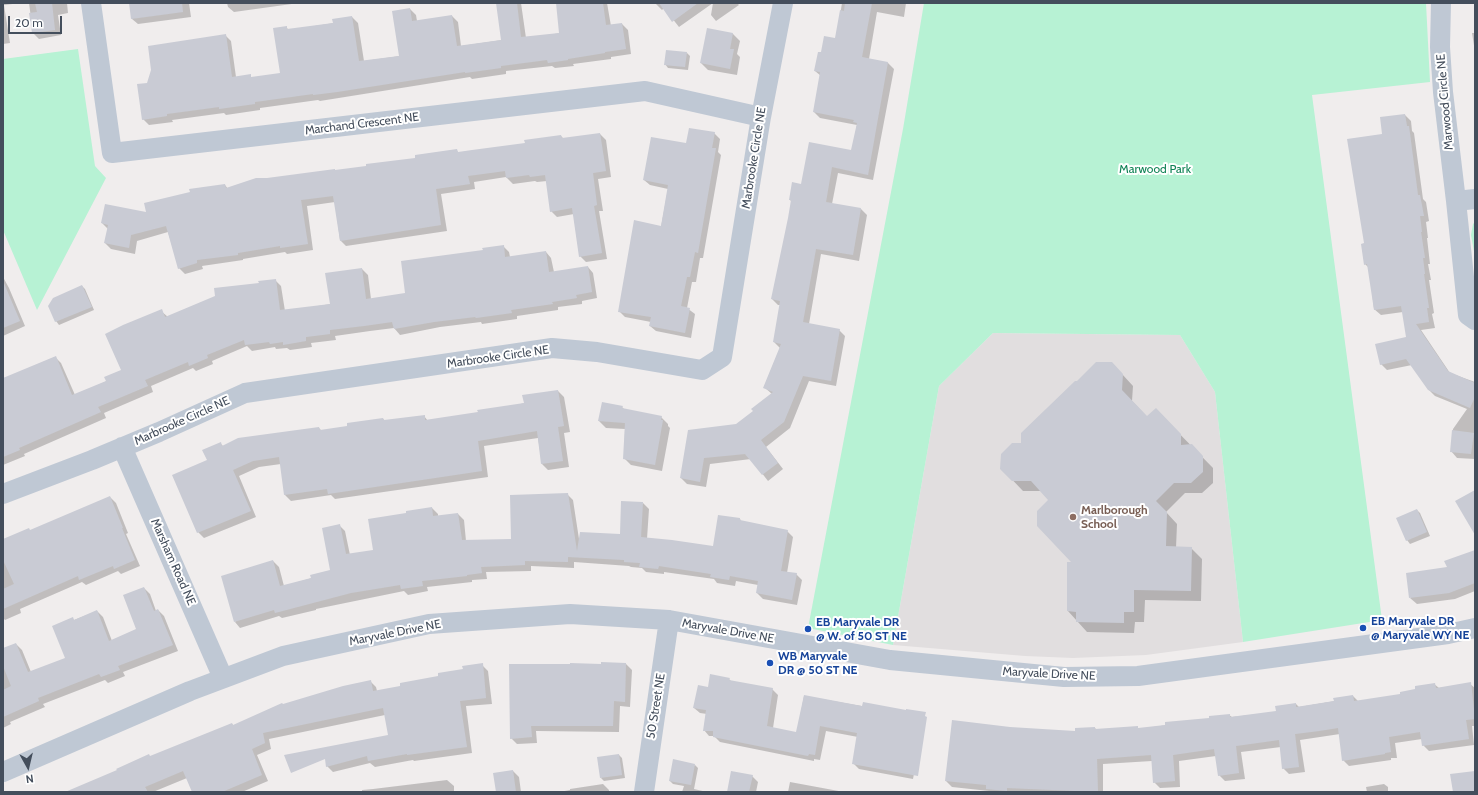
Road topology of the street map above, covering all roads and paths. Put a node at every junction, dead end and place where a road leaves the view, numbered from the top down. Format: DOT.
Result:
graph roads {
  1 [pos="92,3"];
  2 [pos="783,3"];
  3 [pos="1440,3"];
  4 [pos="760,117"];
  5 [pos="1465,200"];
  6 [pos="1475,320"];
  7 [pos="122,447"];
  8 [pos="3,494"];
  9 [pos="670,620"];
  10 [pos="1475,628"];
  11 [pos="223,678"];
  12 [pos="3,772"];
  13 [pos="644,792"];
  1 -- 4 [label="street, Marchand Crescent NE"];
  2 -- 4 [label="street, Marbrooke Circle NE"];
  3 -- 5 [label="street, Marwood Circle NE"];
  4 -- 7 [label="street, Marbrooke Circle NE"];
  5 -- 6 [label="street, Marwood Circle NE"];
  7 -- 8 [label="street, Marbrooke Circle NE"];
  7 -- 11 [label="street, Marsham Road NE"];
  9 -- 10 [label="street, Maryvale Drive NE"];
  9 -- 11 [label="street, Maryvale Drive NE"];
  9 -- 13 [label="street, 50 Street NE"];
  11 -- 12 [label="street, Maryvale Drive NE"];
}
